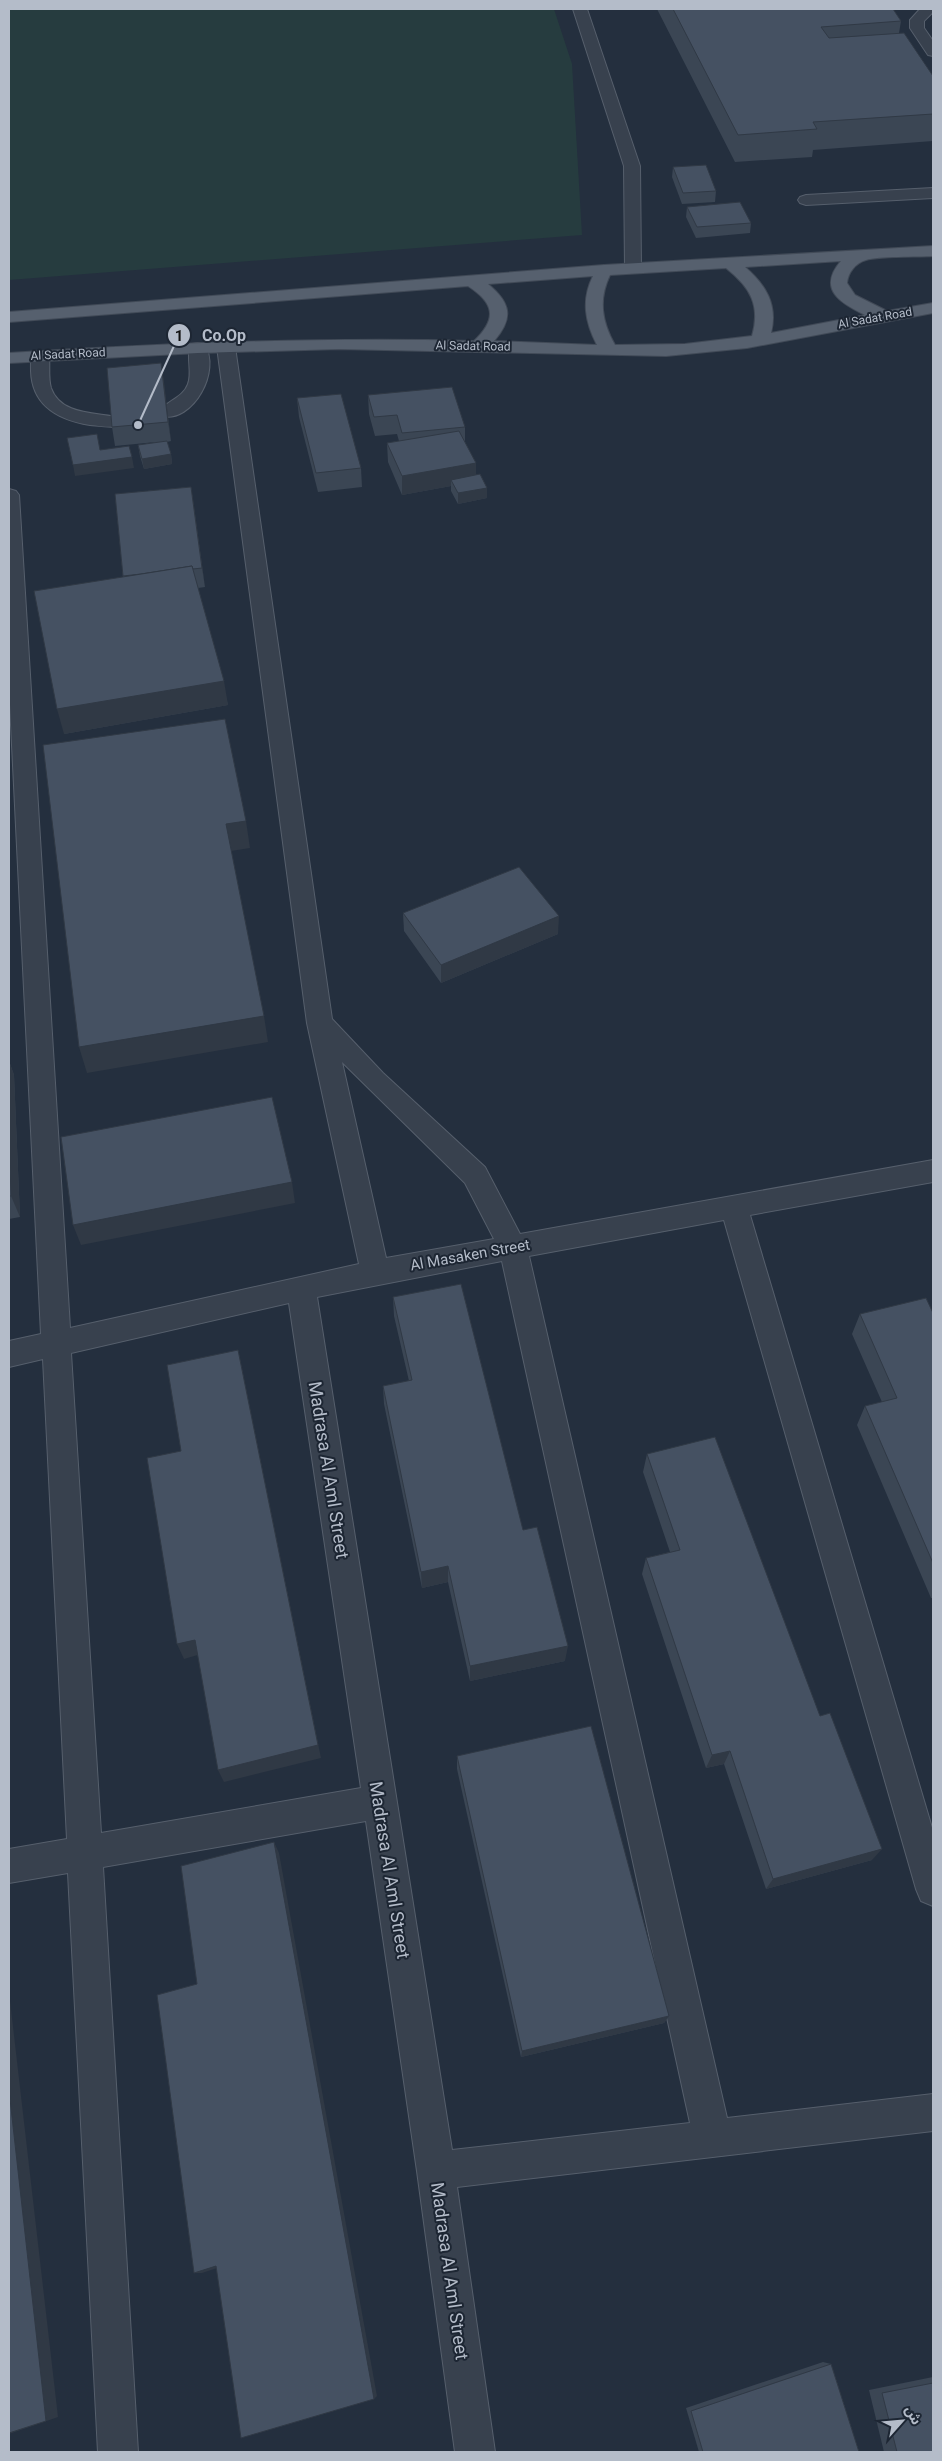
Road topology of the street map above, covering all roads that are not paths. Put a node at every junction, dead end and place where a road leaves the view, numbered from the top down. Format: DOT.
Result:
graph roads {
  1 [pos="580,9"];
  2 [pos="928,9"];
  3 [pos="933,52"];
  4 [pos="933,193"];
  5 [pos="806,200"];
  6 [pos="933,251"];
  7 [pos="860,256"];
  8 [pos="730,262"];
  9 [pos="633,268"];
  10 [pos="604,270"];
  11 [pos="470,280"];
  12 [pos="933,308"];
  13 [pos="883,315"];
  14 [pos="9,317"];
  15 [pos="760,339"];
  16 [pos="479,346"];
  17 [pos="226,347"];
  18 [pos="198,348"];
  19 [pos="609,350"];
  20 [pos="40,356"];
  21 [pos="9,358"];
  22 [pos="168,412"];
  23 [pos="114,422"];
  24 [pos="9,495"];
  25 [pos="320,1023"];
  26 [pos="933,1171"];
  27 [pos="734,1207"];
  28 [pos="513,1248"];
  29 [pos="375,1272"];
  30 [pos="301,1288"];
  31 [pos="58,1343"];
  32 [pos="9,1354"];
  33 [pos="380,1802"];
  34 [pos="86,1852"];
  35 [pos="9,1866"];
  36 [pos="933,1889"];
  37 [pos="933,2113"];
  38 [pos="713,2140"];
  39 [pos="436,2171"];
  40 [pos="118,2452"];
  41 [pos="474,2452"];
  1 -- 9 [label="street"];
  2 -- 3 [label="street"];
  4 -- 5 [label="street"];
  6 -- 7 [label="main road"];
  7 -- 8 [label="main road"];
  7 -- 13 [label="main road"];
  8 -- 9 [label="main road"];
  8 -- 15 [label="main road"];
  9 -- 10 [label="main road"];
  10 -- 11 [label="main road"];
  10 -- 19 [label="main road"];
  11 -- 14 [label="main road"];
  11 -- 16 [label="main road"];
  12 -- 13 [label="main road, Al Sadat Road"];
  13 -- 15 [label="main road, Al Sadat Road"];
  15 -- 19 [label="main road, Al Sadat Road"];
  16 -- 17 [label="main road, Al Sadat Road"];
  16 -- 19 [label="main road, Al Sadat Road"];
  17 -- 18 [label="main road, Al Sadat Road"];
  17 -- 25 [label="street"];
  18 -- 20 [label="main road, Al Sadat Road"];
  18 -- 22 [label="street"];
  20 -- 21 [label="main road, Al Sadat Road"];
  20 -- 23 [label="street"];
  24 -- 31 [label="street"];
  25 -- 28 [label="street"];
  25 -- 29 [label="street"];
  26 -- 27 [label="street, Al Masaken Street"];
  27 -- 28 [label="street, Al Masaken Street"];
  27 -- 36 [label="street"];
  28 -- 29 [label="street, Al Masaken Street"];
  28 -- 38 [label="street"];
  29 -- 30 [label="street, Al Masaken Street"];
  30 -- 31 [label="street, Al Masaken Street"];
  30 -- 33 [label="street, Madrasa Al Aml Street"];
  31 -- 32 [label="street, Al Masaken Street"];
  31 -- 34 [label="street"];
  33 -- 34 [label="street"];
  33 -- 39 [label="street, Madrasa Al Aml Street"];
  34 -- 35 [label="street"];
  34 -- 40 [label="street"];
  37 -- 38 [label="street"];
  38 -- 39 [label="street"];
  39 -- 41 [label="street, Madrasa Al Aml Street"];
}
